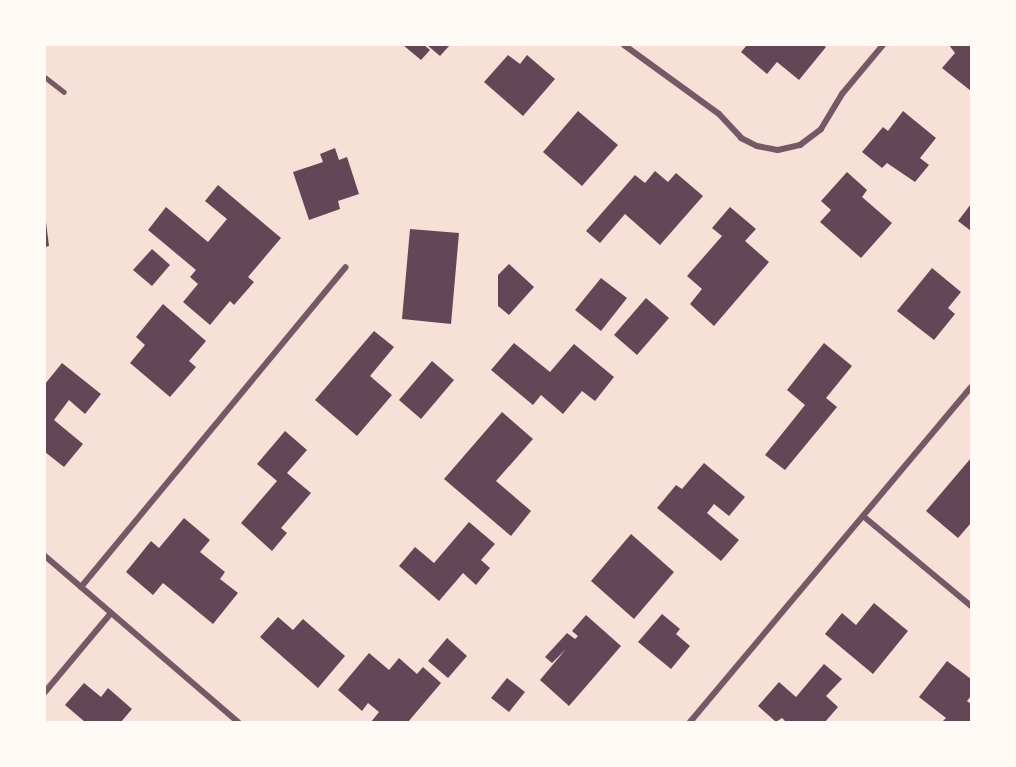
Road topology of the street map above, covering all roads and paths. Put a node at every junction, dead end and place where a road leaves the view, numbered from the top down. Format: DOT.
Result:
graph roads {
  1 [pos="624,45"];
  2 [pos="883,45"];
  3 [pos="45,77"];
  4 [pos="64,92"];
  5 [pos="346,267"];
  6 [pos="971,387"];
  7 [pos="863,516"];
  8 [pos="45,556"];
  9 [pos="81,587"];
  10 [pos="971,606"];
  11 [pos="111,612"];
  12 [pos="45,692"];
  13 [pos="238,722"];
  14 [pos="690,722"];
  1 -- 2 [label="street"];
  3 -- 4 [label="lane"];
  5 -- 9 [label="street"];
  6 -- 7 [label="street"];
  7 -- 10 [label="street"];
  7 -- 14 [label="street"];
  8 -- 9 [label="street"];
  9 -- 11 [label="street"];
  11 -- 12 [label="street"];
  11 -- 13 [label="street"];
}
